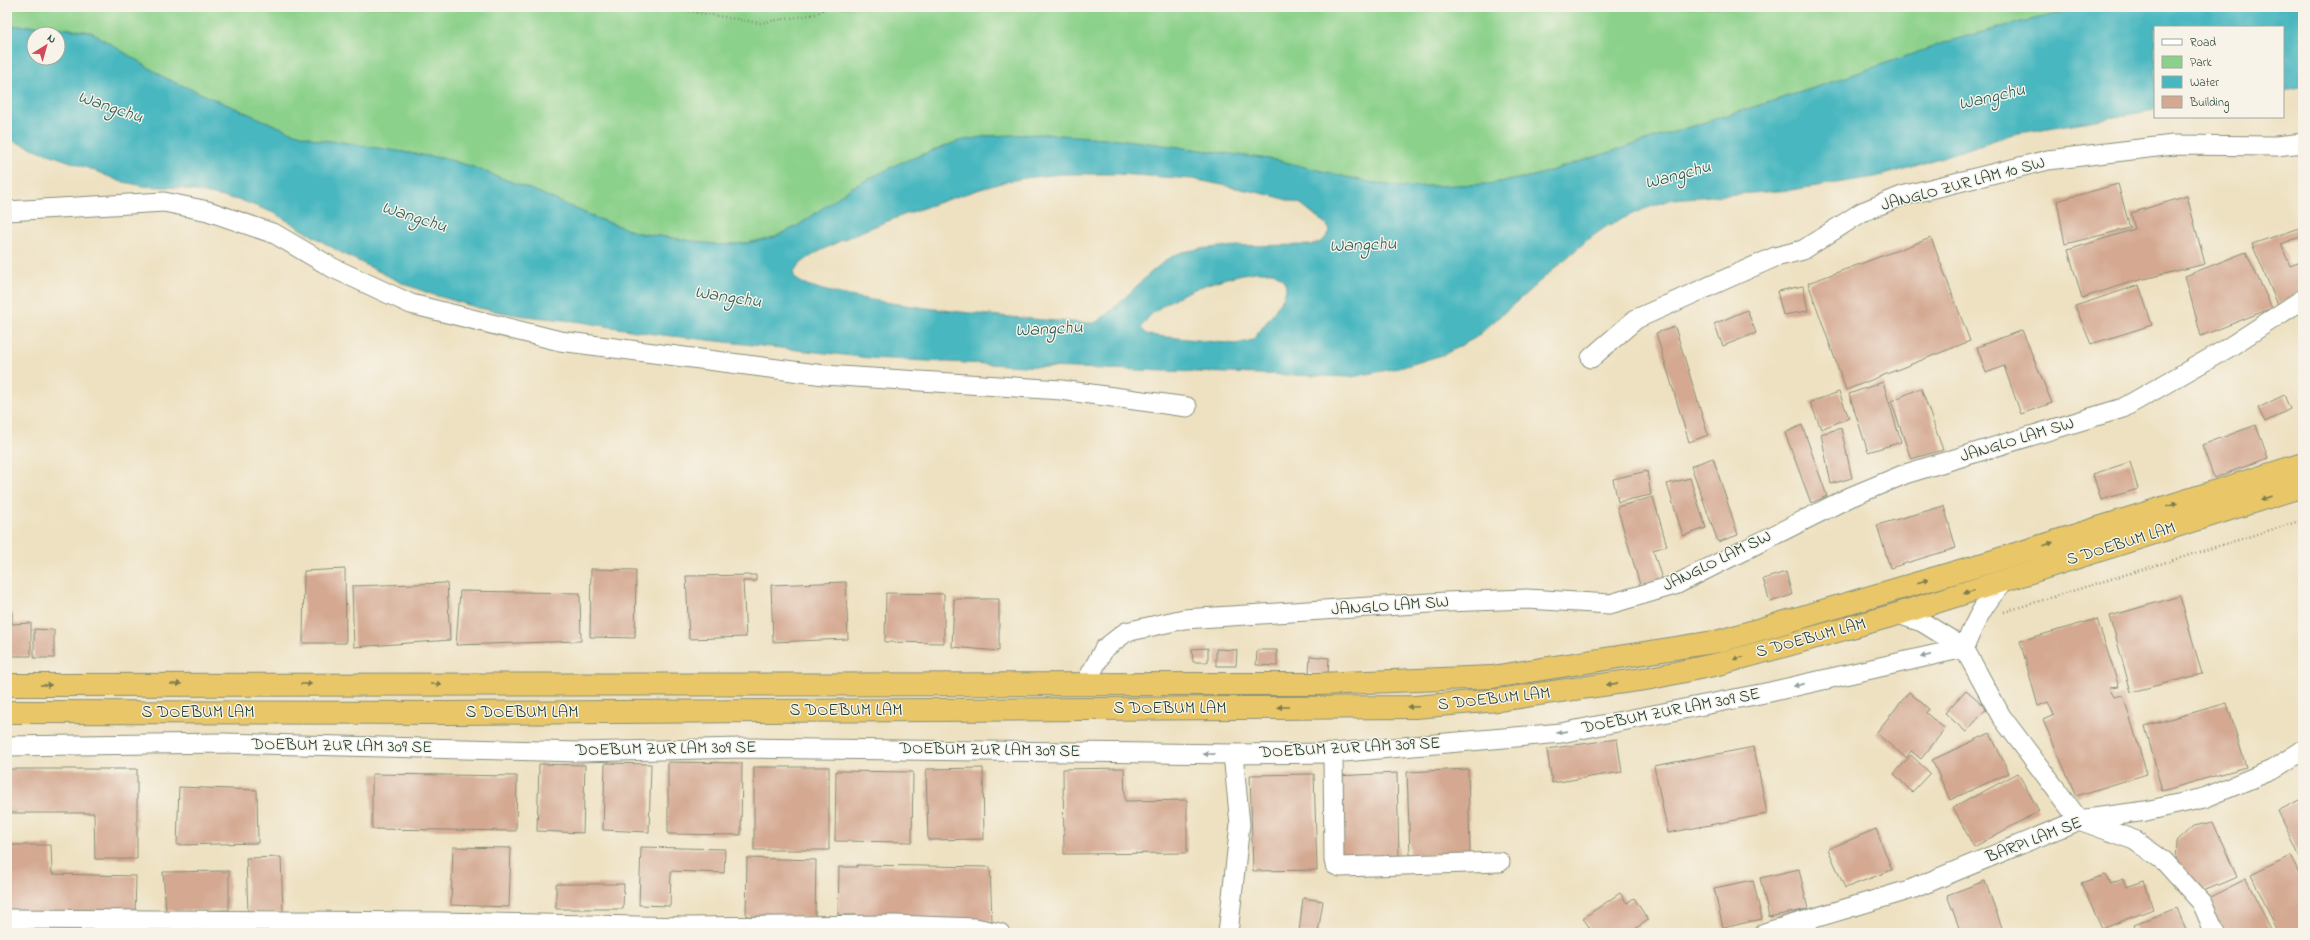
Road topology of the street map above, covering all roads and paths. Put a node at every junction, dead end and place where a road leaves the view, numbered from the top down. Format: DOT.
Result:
graph roads {
  1 [pos="665,7"];
  2 [pos="827,7"];
  3 [pos="1220,7"];
  4 [pos="1231,7"];
  5 [pos="2303,143"];
  6 [pos="7,211"];
  7 [pos="2303,299"];
  8 [pos="1591,358"];
  9 [pos="1186,407"];
  10 [pos="2303,464"];
  11 [pos="2303,486"];
  12 [pos="2005,580"];
  13 [pos="1898,614"];
  14 [pos="1964,648"];
  15 [pos="1085,684"];
  16 [pos="7,685"];
  17 [pos="7,712"];
  18 [pos="7,746"];
  19 [pos="2303,750"];
  20 [pos="1333,753"];
  21 [pos="1233,754"];
  22 [pos="2079,820"];
  23 [pos="1500,862"];
  24 [pos="7,919"];
  25 [pos="1000,933"];
  26 [pos="1228,933"];
  27 [pos="1764,933"];
  28 [pos="2215,933"];
  1 -- 2 [label="path"];
  3 -- 4 [label="path"];
  5 -- 8 [label="street, JANGLO ZUR LAM 10 SW"];
  6 -- 9 [label="street"];
  7 -- 15 [label="street, JANGLO LAM SW"];
  15 -- 10 [label="highway, S DOEBUM LAM, one-way"];
  11 -- 12 [label="highway, S DOEBUM LAM, one-way"];
  12 -- 13 [label="highway, S DOEBUM LAM, one-way"];
  12 -- 14 [label="street"];
  13 -- 14 [label="street"];
  13 -- 17 [label="highway, S DOEBUM LAM, one-way"];
  14 -- 20 [label="street, DOEBUM ZUR LAM 309 SE, one-way"];
  14 -- 22 [label="street"];
  16 -- 15 [label="highway, S DOEBUM LAM, one-way"];
  21 -- 18 [label="street, DOEBUM ZUR LAM 309 SE, one-way"];
  19 -- 22 [label="street, BARPI LAM SE"];
  20 -- 21 [label="street, DOEBUM ZUR LAM 309 SE"];
  20 -- 23 [label="street"];
  21 -- 26 [label="street"];
  22 -- 27 [label="street, BARPI LAM SE"];
  22 -- 28 [label="street"];
  24 -- 25 [label="street"];
}
